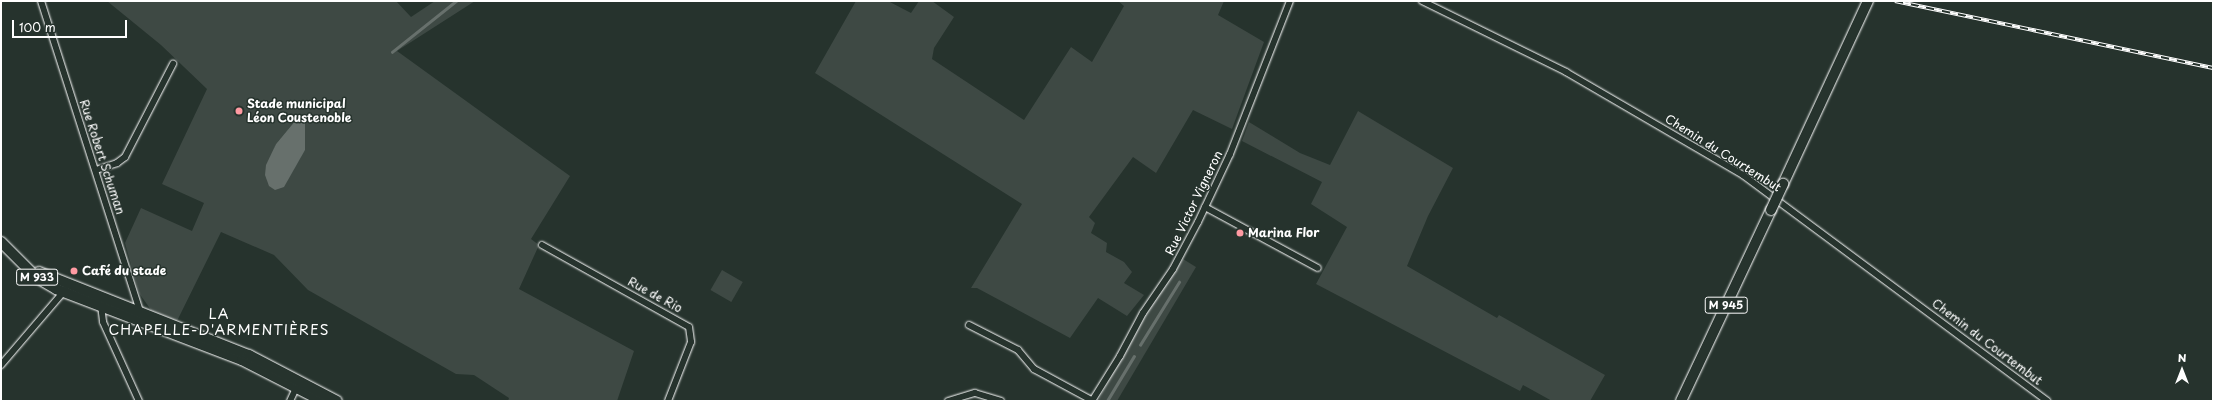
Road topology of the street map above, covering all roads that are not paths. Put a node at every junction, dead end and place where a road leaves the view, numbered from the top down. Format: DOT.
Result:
graph roads {
  1 [pos="41,1"];
  2 [pos="1290,1"];
  3 [pos="1422,1"];
  4 [pos="1867,3"];
  5 [pos="173,64"];
  6 [pos="96,170"];
  7 [pos="1205,207"];
  8 [pos="1,242"];
  9 [pos="542,246"];
  10 [pos="1318,268"];
  11 [pos="66,289"];
  12 [pos="101,302"];
  13 [pos="139,316"];
  14 [pos="970,325"];
  15 [pos="1,365"];
  16 [pos="298,384"];
  17 [pos="139,401"];
  18 [pos="290,401"];
  19 [pos="322,401"];
  20 [pos="337,401"];
  21 [pos="668,401"];
  22 [pos="948,401"];
  23 [pos="1001,401"];
  24 [pos="1092,401"];
  25 [pos="1681,401"];
  26 [pos="2047,401"];
  1 -- 6 [label="street, Rue Robert Schuman"];
  2 -- 7 [label="street, Rue Victor Vigneron"];
  3 -- 26 [label="street, Chemin du Courtembut"];
  4 -- 25 [label="main road, M 945, bridge"];
  5 -- 6 [label="street"];
  6 -- 13 [label="street, Rue Robert Schuman"];
  7 -- 10 [label="street"];
  7 -- 24 [label="street, Rue Victor Vigneron"];
  8 -- 11 [label="main road, M 933"];
  9 -- 21 [label="street, Rue de Rio"];
  11 -- 12 [label="main road, M 933"];
  11 -- 15 [label="street"];
  12 -- 13 [label="main road, M 933"];
  12 -- 17 [label="street"];
  13 -- 16 [label="main road, M 933"];
  14 -- 24 [label="street"];
  16 -- 18 [label="street"];
  16 -- 19 [label="main road, M 933"];
  16 -- 20 [label="main road, M 933"];
  22 -- 23 [label="street"];
}
